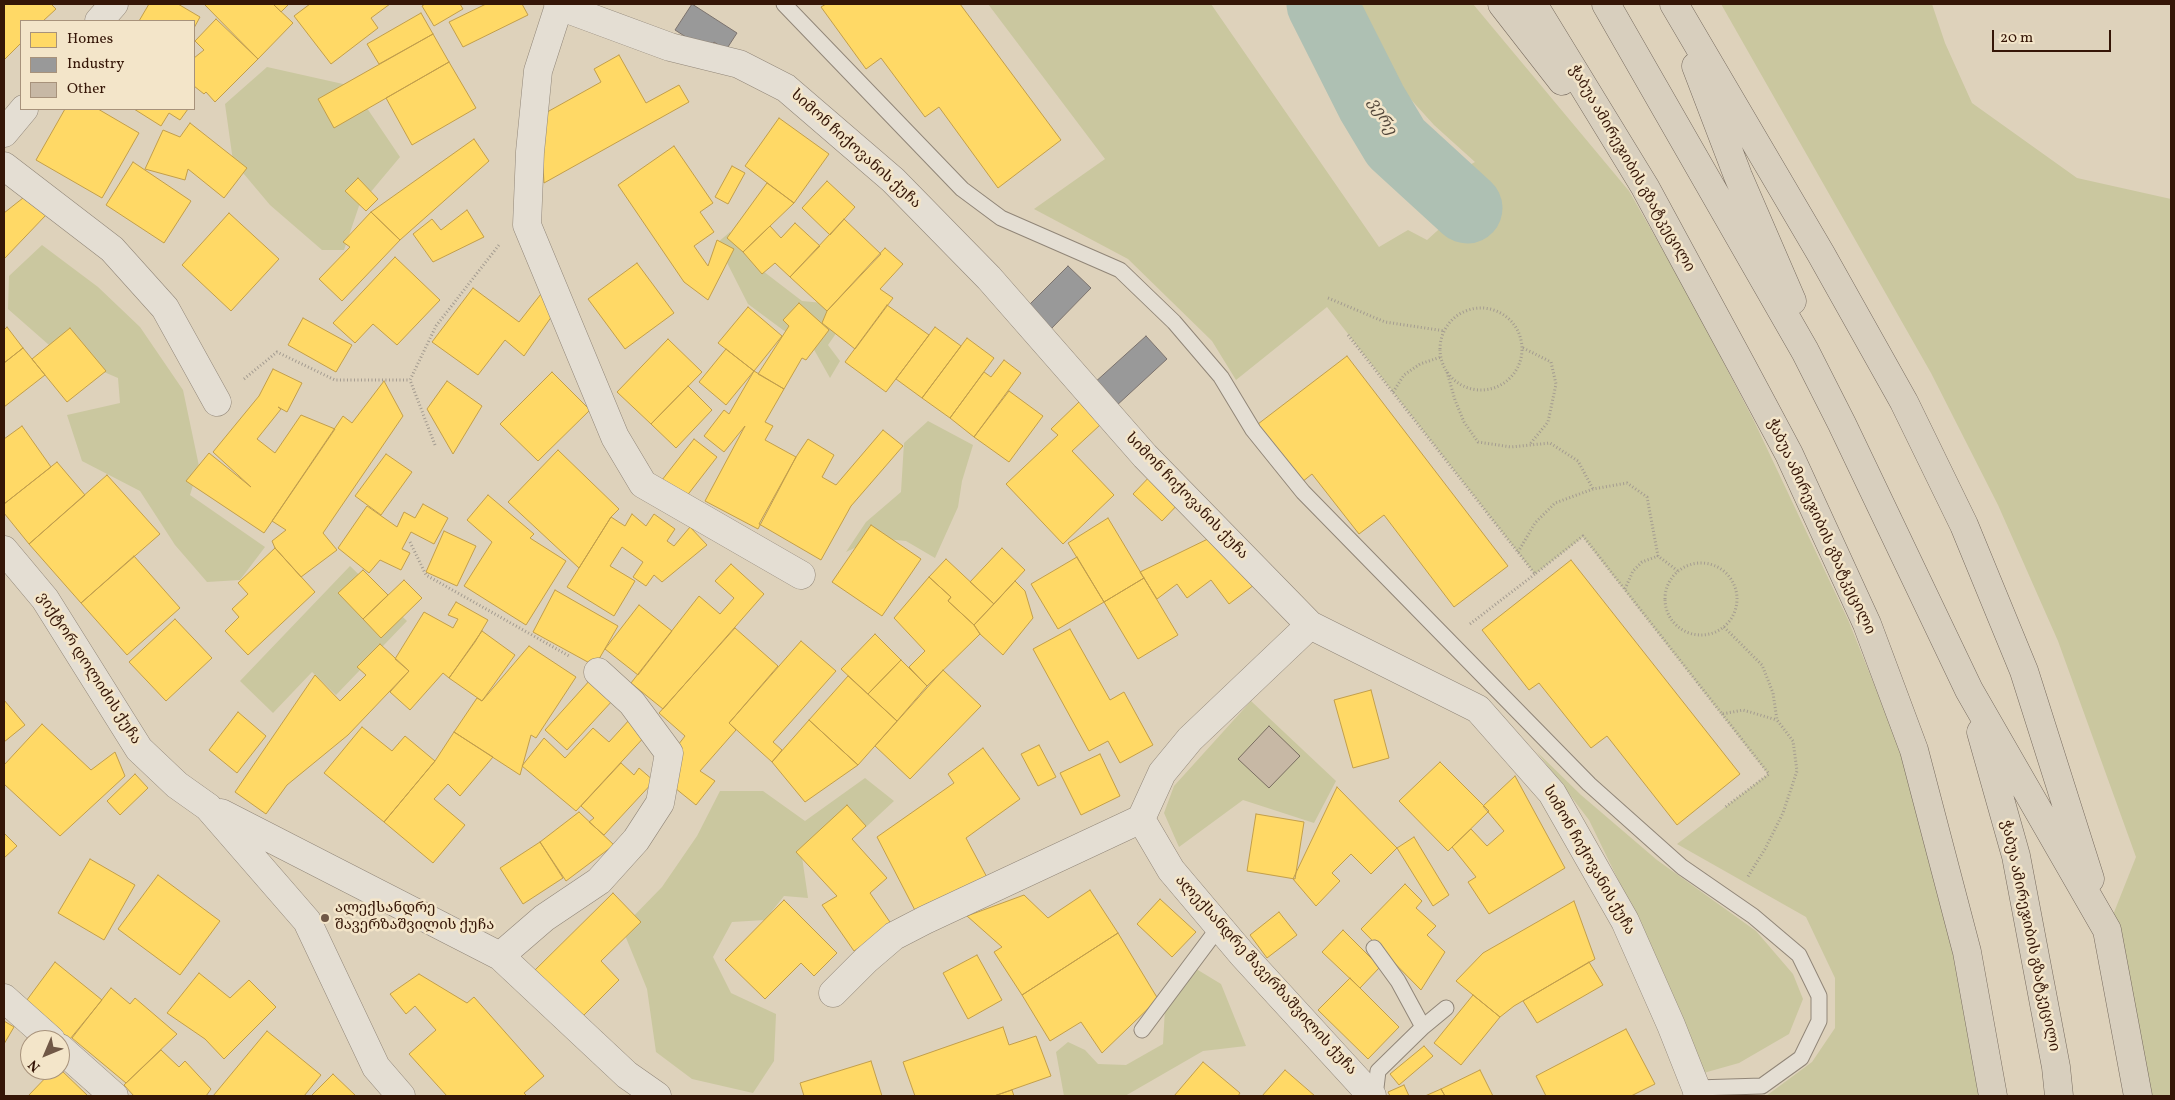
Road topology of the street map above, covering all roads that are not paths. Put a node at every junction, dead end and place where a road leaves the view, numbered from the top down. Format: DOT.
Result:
graph roads {
  1 [pos="114,4"];
  2 [pos="784,4"];
  3 [pos="1502,4"];
  4 [pos="1533,4"];
  5 [pos="1606,4"];
  6 [pos="1674,4"];
  7 [pos="558,5"];
  8 [pos="100,20"];
  9 [pos="23,110"];
  10 [pos="4,133"];
  11 [pos="4,166"];
  12 [pos="1644,187"];
  13 [pos="1805,351"];
  14 [pos="217,402"];
  15 [pos="4,550"];
  16 [pos="801,575"];
  17 [pos="1310,625"];
  18 [pos="598,672"];
  19 [pos="1969,690"];
  20 [pos="208,807"];
  21 [pos="1141,819"];
  22 [pos="1219,927"];
  23 [pos="2107,930"];
  24 [pos="1374,948"];
  25 [pos="500,956"];
  26 [pos="834,993"];
  27 [pos="4,998"];
  28 [pos="1446,1008"];
  29 [pos="1423,1027"];
  30 [pos="40,1030"];
  31 [pos="1142,1030"];
  32 [pos="70,1057"];
  33 [pos="1697,1092"];
  34 [pos="114,1096"];
  35 [pos="401,1096"];
  36 [pos="657,1096"];
  37 [pos="1374,1096"];
  38 [pos="1993,1096"];
  39 [pos="2059,1096"];
  40 [pos="2138,1096"];
  1 -- 8 [label="street"];
  2 -- 33 [label="lane"];
  3 -- 12 [label="main road"];
  4 -- 12 [label="main road, ჭაბუა ამირეჯიბის გზატკეცილი"];
  5 -- 13 [label="main road, ჭაბუა ამირეჯიბის გზატკეცილი"];
  6 -- 13 [label="main road"];
  6 -- 23 [label="main road"];
  7 -- 16 [label="street, სიმონ ჩიქოვანის ქუჩა"];
  7 -- 17 [label="street, სიმონ ჩიქოვანის ქუჩა"];
  9 -- 10 [label="street"];
  11 -- 14 [label="street"];
  12 -- 38 [label="main road, ჭაბუა ამირეჯიბის გზატკეცილი"];
  13 -- 19 [label="main road, ჭაბუა ამირეჯიბის გზატკეცილი"];
  15 -- 20 [label="street, ვიქტორ დოლიძის ქუჩა"];
  17 -- 21 [label="street"];
  17 -- 33 [label="street, სიმონ ჩიქოვანის ქუჩა"];
  18 -- 25 [label="street"];
  19 -- 23 [label="main road, ჭაბუა ამირეჯიბის გზატკეცილი"];
  19 -- 39 [label="main road, ჭაბუა ამირეჯიბის გზატკეცილი"];
  20 -- 25 [label="street"];
  20 -- 35 [label="street, ვიქტორ დოლიძის ქუჩა"];
  21 -- 22 [label="street, ალექსანდრე შავერზაშვილის ქუჩა"];
  21 -- 26 [label="street"];
  22 -- 31 [label="lane"];
  22 -- 37 [label="street, ალექსანდრე შავერზაშვილის ქუჩა"];
  23 -- 40 [label="main road, ჭაბუა ამირეჯიბის გზატკეცილი"];
  24 -- 29 [label="lane"];
  25 -- 36 [label="street"];
  27 -- 30 [label="street"];
  28 -- 29 [label="lane"];
  29 -- 37 [label="lane"];
  32 -- 34 [label="street"];
}
